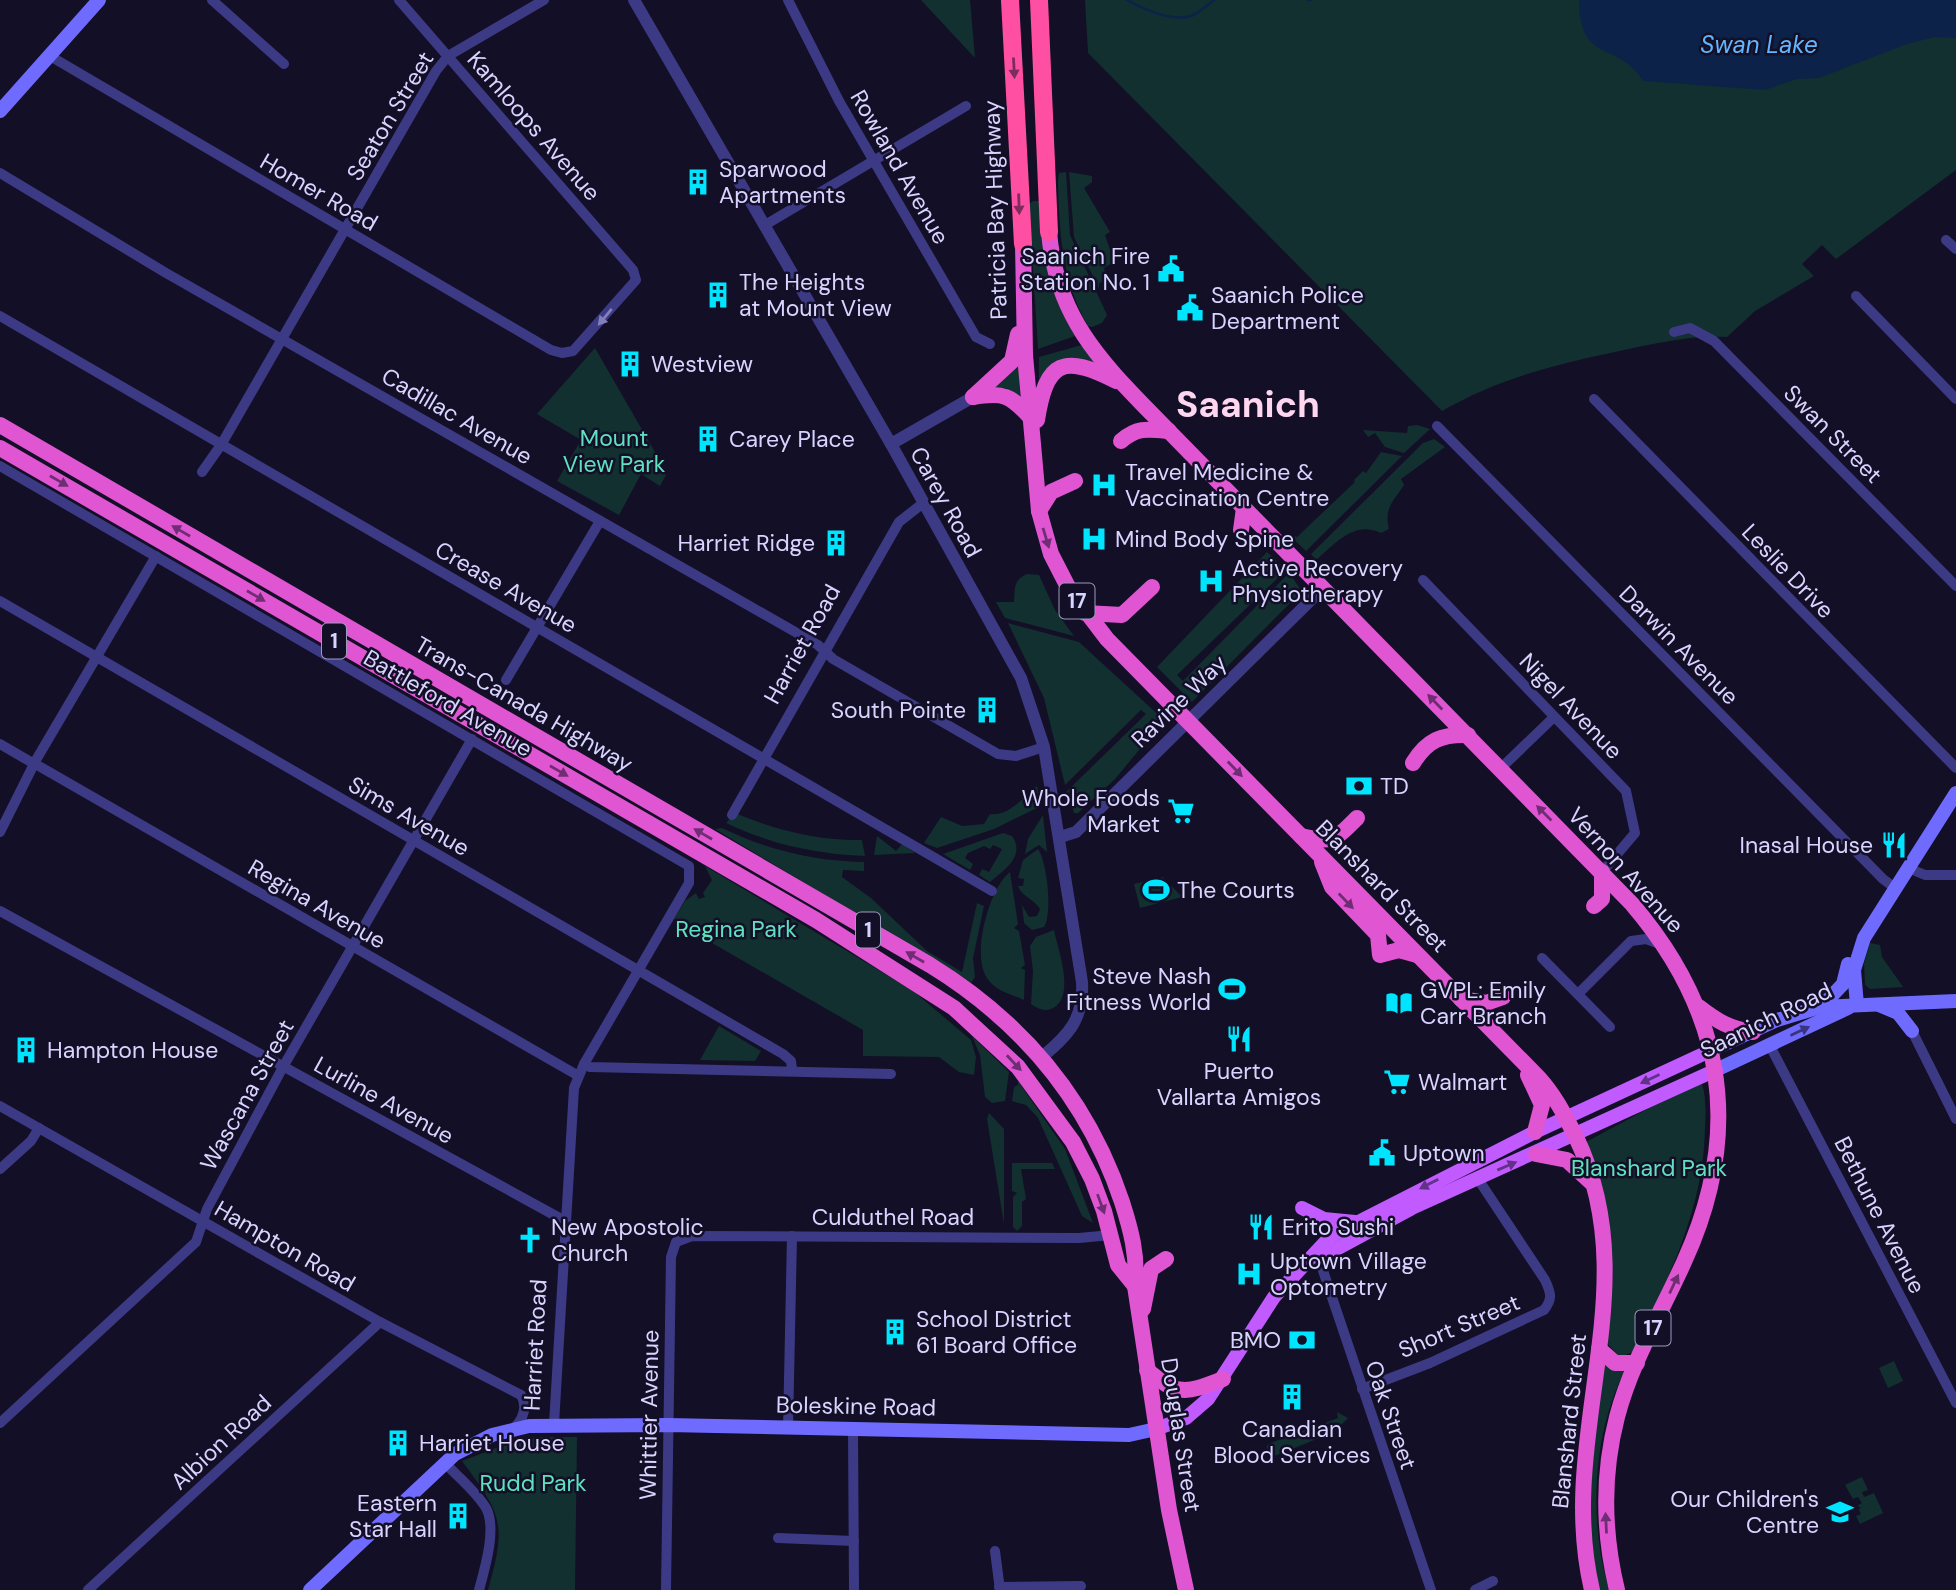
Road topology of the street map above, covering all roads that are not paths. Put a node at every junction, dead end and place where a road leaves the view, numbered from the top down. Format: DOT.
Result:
graph roads {
  1 [pos="99,0"];
  2 [pos="212,0"];
  3 [pos="398,0"];
  4 [pos="544,0"];
  5 [pos="634,0"];
  6 [pos="788,0"];
  7 [pos="1010,0"];
  8 [pos="1039,0"];
  9 [pos="50,56"];
  10 [pos="448,56"];
  11 [pos="284,64"];
  12 [pos="966,106"];
  13 [pos="0,111"];
  14 [pos="873,159"];
  15 [pos="0,173"];
  16 [pos="765,225"];
  17 [pos="345,229"];
  18 [pos="1049,232"];
  19 [pos="1946,240"];
  20 [pos="1023,244"];
  21 [pos="1956,249"];
  22 [pos="1856,296"];
  23 [pos="0,316"];
  24 [pos="1674,332"];
  25 [pos="282,337"];
  26 [pos="990,344"];
  27 [pos="572,351"];
  28 [pos="1125,386"];
  29 [pos="973,397"];
  30 [pos="1594,399"];
  31 [pos="1956,399"];
  32 [pos="1031,418"];
  33 [pos="0,425"];
  34 [pos="1437,426"];
  35 [pos="1169,431"];
  36 [pos="1121,441"];
  37 [pos="221,444"];
  38 [pos="891,444"];
  39 [pos="1033,446"];
  40 [pos="0,448"];
  41 [pos="0,466"];
  42 [pos="202,471"];
  43 [pos="1075,481"];
  44 [pos="922,504"];
  45 [pos="1244,508"];
  46 [pos="1039,511"];
  47 [pos="600,521"];
  48 [pos="1241,530"];
  49 [pos="156,555"];
  50 [pos="1423,580"];
  51 [pos="1956,586"];
  52 [pos="1152,587"];
  53 [pos="1323,588"];
  54 [pos="0,601"];
  55 [pos="1085,613"];
  56 [pos="538,628"];
  57 [pos="825,652"];
  58 [pos="96,660"];
  59 [pos="506,680"];
  60 [pos="1554,716"];
  61 [pos="1187,721"];
  62 [pos="1468,735"];
  63 [pos="472,739"];
  64 [pos="0,744"];
  65 [pos="1044,747"];
  66 [pos="764,759"];
  67 [pos="1413,763"];
  68 [pos="33,765"];
  69 [pos="1500,768"];
  70 [pos="1956,768"];
  71 [pos="1956,793"];
  72 [pos="732,815"];
  73 [pos="1357,818"];
  74 [pos="0,832"];
  75 [pos="1059,832"];
  76 [pos="1301,836"];
  77 [pos="413,840"];
  78 [pos="1320,856"];
  79 [pos="1908,868"];
  80 [pos="691,872"];
  81 [pos="1602,872"];
  82 [pos="1956,875"];
  83 [pos="1895,888"];
  84 [pos="992,891"];
  85 [pos="1594,906"];
  86 [pos="0,911"];
  87 [pos="1871,925"];
  88 [pos="1666,946"];
  89 [pos="351,947"];
  90 [pos="1418,955"];
  91 [pos="1542,958"];
  92 [pos="638,971"];
  93 [pos="1578,994"];
  94 [pos="1503,997"];
  95 [pos="1461,999"];
  96 [pos="1932,1001"];
  97 [pos="1956,1001"];
  98 [pos="1874,1003"];
  99 [pos="1854,1005"];
  100 [pos="1697,1006"];
  101 [pos="1820,1007"];
  102 [pos="977,1027"];
  103 [pos="1610,1027"];
  104 [pos="1017,1031"];
  105 [pos="1912,1031"];
  106 [pos="1753,1032"];
  107 [pos="1770,1046"];
  108 [pos="1712,1050"];
  109 [pos="1042,1056"];
  110 [pos="1519,1058"];
  111 [pos="584,1064"];
  112 [pos="283,1067"];
  113 [pos="792,1069"];
  114 [pos="1716,1070"];
  115 [pos="891,1074"];
  116 [pos="578,1075"];
  117 [pos="0,1106"];
  118 [pos="1566,1117"];
  119 [pos="1956,1119"];
  120 [pos="39,1128"];
  121 [pos="1535,1132"];
  122 [pos="1575,1136"];
  123 [pos="1536,1154"];
  124 [pos="0,1169"];
  125 [pos="1478,1178"];
  126 [pos="1595,1186"];
  127 [pos="1302,1208"];
  128 [pos="565,1221"];
  129 [pos="204,1222"];
  130 [pos="1357,1222"];
  131 [pos="1111,1235"];
  132 [pos="792,1236"];
  133 [pos="676,1242"];
  134 [pos="1317,1252"];
  135 [pos="1166,1259"];
  136 [pos="1135,1286"];
  137 [pos="380,1322"];
  138 [pos="1140,1322"];
  139 [pos="1599,1349"];
  140 [pos="1637,1363"];
  141 [pos="1147,1370"];
  142 [pos="1223,1380"];
  143 [pos="1362,1389"];
  144 [pos="1956,1403"];
  145 [pos="0,1423"];
  146 [pos="554,1424"];
  147 [pos="668,1425"];
  148 [pos="788,1428"];
  149 [pos="514,1429"];
  150 [pos="853,1429"];
  151 [pos="1156,1429"];
  152 [pos="444,1462"];
  153 [pos="778,1538"];
  154 [pos="854,1541"];
  155 [pos="995,1551"];
  156 [pos="1493,1581"];
  157 [pos="1081,1586"];
  158 [pos="1000,1589"];
  159 [pos="88,1590"];
  160 [pos="310,1590"];
  161 [pos="479,1590"];
  162 [pos="666,1590"];
  163 [pos="854,1590"];
  164 [pos="1186,1590"];
  165 [pos="1431,1590"];
  166 [pos="1475,1590"];
  167 [pos="1592,1590"];
  168 [pos="1617,1590"];
  1 -- 9 [label="main road"];
  2 -- 11 [label="street"];
  3 -- 10 [label="street, Kamloops Avenue"];
  4 -- 10 [label="street, Seaton Street"];
  5 -- 16 [label="street, Carey Road"];
  6 -- 14 [label="street, Rowland Avenue"];
  7 -- 20 [label="highway, Patricia Bay Highway / 17, one-way"];
  8 -- 18 [label="highway, 17"];
  9 -- 13 [label="main road"];
  9 -- 17 [label="street, Homer Road"];
  10 -- 17 [label="street, Seaton Street"];
  10 -- 27 [label="street, Kamloops Avenue, one-way"];
  12 -- 14 [label="street"];
  14 -- 16 [label="street"];
  14 -- 26 [label="street, Rowland Avenue"];
  15 -- 25 [label="street, Cadillac Avenue"];
  16 -- 38 [label="street, Carey Road"];
  17 -- 25 [label="street, Seaton Street"];
  17 -- 27 [label="street, Homer Road"];
  18 -- 28 [label="highway, Vernon Avenue / 17"];
  19 -- 21 [label="street"];
  20 -- 29 [label="highway"];
  20 -- 32 [label="highway, Patricia Bay Highway / 17"];
  22 -- 31 [label="street"];
  23 -- 37 [label="street, Crease Avenue"];
  24 -- 51 [label="street, Swan Street"];
  25 -- 37 [label="street, Seaton Street"];
  25 -- 47 [label="street, Cadillac Avenue"];
  28 -- 35 [label="highway, Vernon Avenue / 17"];
  28 -- 39 [label="highway"];
  29 -- 32 [label="highway"];
  29 -- 38 [label="street"];
  30 -- 70 [label="street, Leslie Drive"];
  32 -- 39 [label="highway, Blanshard Street / 17"];
  104 -- 33 [label="highway, Trans-Canada Highway / 1, one-way"];
  34 -- 83 [label="street, Darwin Avenue"];
  35 -- 36 [label="highway"];
  35 -- 45 [label="highway, Vernon Avenue / 17"];
  37 -- 42 [label="street, Seaton Street"];
  37 -- 56 [label="street, Crease Avenue"];
  38 -- 44 [label="street, Carey Road"];
  39 -- 46 [label="highway, Blanshard Street / 17"];
  40 -- 102 [label="highway, Trans-Canada Highway / 1, one-way"];
  41 -- 49 [label="street, Battleford Avenue"];
  43 -- 46 [label="highway"];
  44 -- 57 [label="street, Harriet Road"];
  44 -- 65 [label="street, Carey Road"];
  45 -- 48 [label="highway"];
  45 -- 53 [label="highway, Vernon Avenue / 17"];
  46 -- 55 [label="highway, Blanshard Street / 17, one-way"];
  47 -- 56 [label="street"];
  47 -- 57 [label="street, Cadillac Avenue"];
  49 -- 58 [label="street"];
  49 -- 63 [label="street, Battleford Avenue"];
  50 -- 60 [label="street, Nigel Avenue"];
  52 -- 55 [label="highway"];
  53 -- 61 [label="street, Ravine Way"];
  62 -- 53 [label="highway, Vernon Avenue / 17, one-way"];
  54 -- 58 [label="street, Sims Avenue"];
  55 -- 61 [label="highway, Blanshard Street / 17"];
  56 -- 59 [label="street"];
  56 -- 66 [label="street, Crease Avenue"];
  57 -- 65 [label="street, Cadillac Avenue"];
  57 -- 66 [label="street, Harriet Road"];
  58 -- 68 [label="street"];
  58 -- 77 [label="street, Sims Avenue"];
  60 -- 69 [label="street"];
  60 -- 81 [label="street, Nigel Avenue"];
  61 -- 75 [label="street, Ravine Way"];
  61 -- 76 [label="highway, Blanshard Street / 17, one-way"];
  62 -- 67 [label="highway"];
  62 -- 69 [label="highway, Vernon Avenue / 17"];
  63 -- 77 [label="street, Wascana Street"];
  63 -- 80 [label="street, Battleford Avenue"];
  64 -- 68 [label="street, Regina Avenue"];
  65 -- 75 [label="street, Carey Road"];
  66 -- 72 [label="street, Harriet Road"];
  66 -- 84 [label="street, Crease Avenue"];
  68 -- 74 [label="street"];
  68 -- 89 [label="street, Regina Avenue"];
  81 -- 69 [label="highway, Vernon Avenue / 17, one-way"];
  71 -- 79 [label="main road, Saanich Road"];
  73 -- 76 [label="highway"];
  75 -- 109 [label="street, Carey Road"];
  76 -- 78 [label="highway, Blanshard Street / 17"];
  77 -- 89 [label="street, Wascana Street"];
  77 -- 92 [label="street, Sims Avenue"];
  78 -- 90 [label="highway, Blanshard Street / 17"];
  78 -- 90 [label="highway, one-way"];
  79 -- 82 [label="street"];
  79 -- 83 [label="main road, Saanich Road"];
  80 -- 92 [label="street, Harriet Road"];
  81 -- 85 [label="highway"];
  81 -- 88 [label="highway, Vernon Avenue / 17"];
  83 -- 87 [label="main road, Saanich Road"];
  86 -- 112 [label="street, Lurline Avenue"];
  87 -- 99 [label="main road, Saanich Road"];
  87 -- 101 [label="main road"];
  88 -- 93 [label="street"];
  88 -- 100 [label="highway, Vernon Avenue / 17"];
  89 -- 112 [label="street, Wascana Street"];
  89 -- 116 [label="street, Regina Avenue"];
  90 -- 95 [label="highway, Blanshard Street / 17"];
  91 -- 93 [label="street"];
  92 -- 111 [label="street, Harriet Road"];
  92 -- 113 [label="street, Sims Avenue"];
  93 -- 103 [label="street"];
  94 -- 95 [label="highway"];
  95 -- 110 [label="highway, Blanshard Street / 17"];
  96 -- 97 [label="main road"];
  96 -- 98 [label="main road"];
  96 -- 105 [label="main road"];
  98 -- 99 [label="main road"];
  98 -- 105 [label="main road"];
  99 -- 101 [label="main road, Saanich Road"];
  107 -- 99 [label="main road, Saanich Road, one-way"];
  100 -- 106 [label="highway"];
  100 -- 108 [label="highway, Vernon Avenue / 17"];
  101 -- 106 [label="main road, Saanich Road"];
  102 -- 131 [label="highway, Douglas Street / 1, one-way"];
  104 -- 109 [label="highway, Douglas Street / 1"];
  105 -- 119 [label="street"];
  106 -- 108 [label="main road, Saanich Road"];
  107 -- 114 [label="main road, Saanich Road"];
  107 -- 144 [label="street, Bethune Avenue"];
  108 -- 114 [label="highway, Vernon Avenue / 17"];
  108 -- 118 [label="main road, Saanich Road, one-way"];
  109 -- 136 [label="highway, Douglas Street / 1"];
  110 -- 118 [label="highway, Blanshard Street / 17"];
  110 -- 121 [label="highway"];
  111 -- 113 [label="street"];
  111 -- 116 [label="street, Harriet Road"];
  112 -- 128 [label="street, Lurline Avenue"];
  112 -- 129 [label="street, Wascana Street"];
  113 -- 115 [label="street"];
  114 -- 122 [label="main road, Saanich Road"];
  140 -- 114 [label="highway, Vernon Avenue / 17, one-way"];
  116 -- 128 [label="street, Harriet Road"];
  117 -- 120 [label="street, Hampton Road"];
  118 -- 121 [label="main road, Saanich Road"];
  118 -- 122 [label="highway, Blanshard Street / 17"];
  120 -- 124 [label="street"];
  120 -- 129 [label="street, Hampton Road"];
  121 -- 130 [label="main road, Saanich Road, one-way"];
  122 -- 123 [label="main road, Saanich Road"];
  122 -- 126 [label="highway, Blanshard Street / 17"];
  125 -- 123 [label="main road, Saanich Road, one-way"];
  123 -- 126 [label="highway"];
  125 -- 134 [label="main road, Saanich Road"];
  125 -- 143 [label="street, Short Street"];
  126 -- 139 [label="highway, Blanshard Street / 17"];
  127 -- 130 [label="main road"];
  128 -- 146 [label="street, Harriet Road"];
  129 -- 137 [label="street, Hampton Road"];
  129 -- 145 [label="street, Wascana Street"];
  130 -- 134 [label="main road, Saanich Road"];
  131 -- 132 [label="street, Culduthel Road"];
  131 -- 136 [label="highway, Douglas Street / 1"];
  132 -- 133 [label="street, Culduthel Road"];
  132 -- 148 [label="street"];
  133 -- 147 [label="street, Whittier Avenue"];
  134 -- 142 [label="main road, Saanich Road"];
  134 -- 143 [label="street, Oak Street"];
  135 -- 138 [label="highway"];
  136 -- 138 [label="highway, Douglas Street / 1"];
  137 -- 149 [label="street, Hampton Road"];
  137 -- 159 [label="street, Albion Road"];
  138 -- 141 [label="highway, Douglas Street / 1"];
  139 -- 140 [label="highway"];
  139 -- 167 [label="highway, Blanshard Street / 17"];
  168 -- 140 [label="highway, Vernon Avenue / 17, one-way"];
  141 -- 142 [label="highway"];
  141 -- 151 [label="highway, Douglas Street / 1"];
  142 -- 151 [label="main road, Saanich Road"];
  143 -- 165 [label="street, Oak Street"];
  146 -- 147 [label="main road, Boleskine Road"];
  146 -- 149 [label="main road, Harriet Road"];
  147 -- 148 [label="main road, Boleskine Road"];
  147 -- 162 [label="street, Whittier Avenue"];
  148 -- 150 [label="main road, Boleskine Road"];
  149 -- 152 [label="main road, Harriet Road"];
  150 -- 151 [label="main road, Boleskine Road"];
  150 -- 154 [label="street"];
  151 -- 164 [label="highway, Douglas Street / 1"];
  152 -- 160 [label="main road, Harriet Road"];
  152 -- 161 [label="street"];
  153 -- 154 [label="street"];
  154 -- 163 [label="street"];
  155 -- 158 [label="street"];
  156 -- 166 [label="street"];
  157 -- 158 [label="street"];
}
